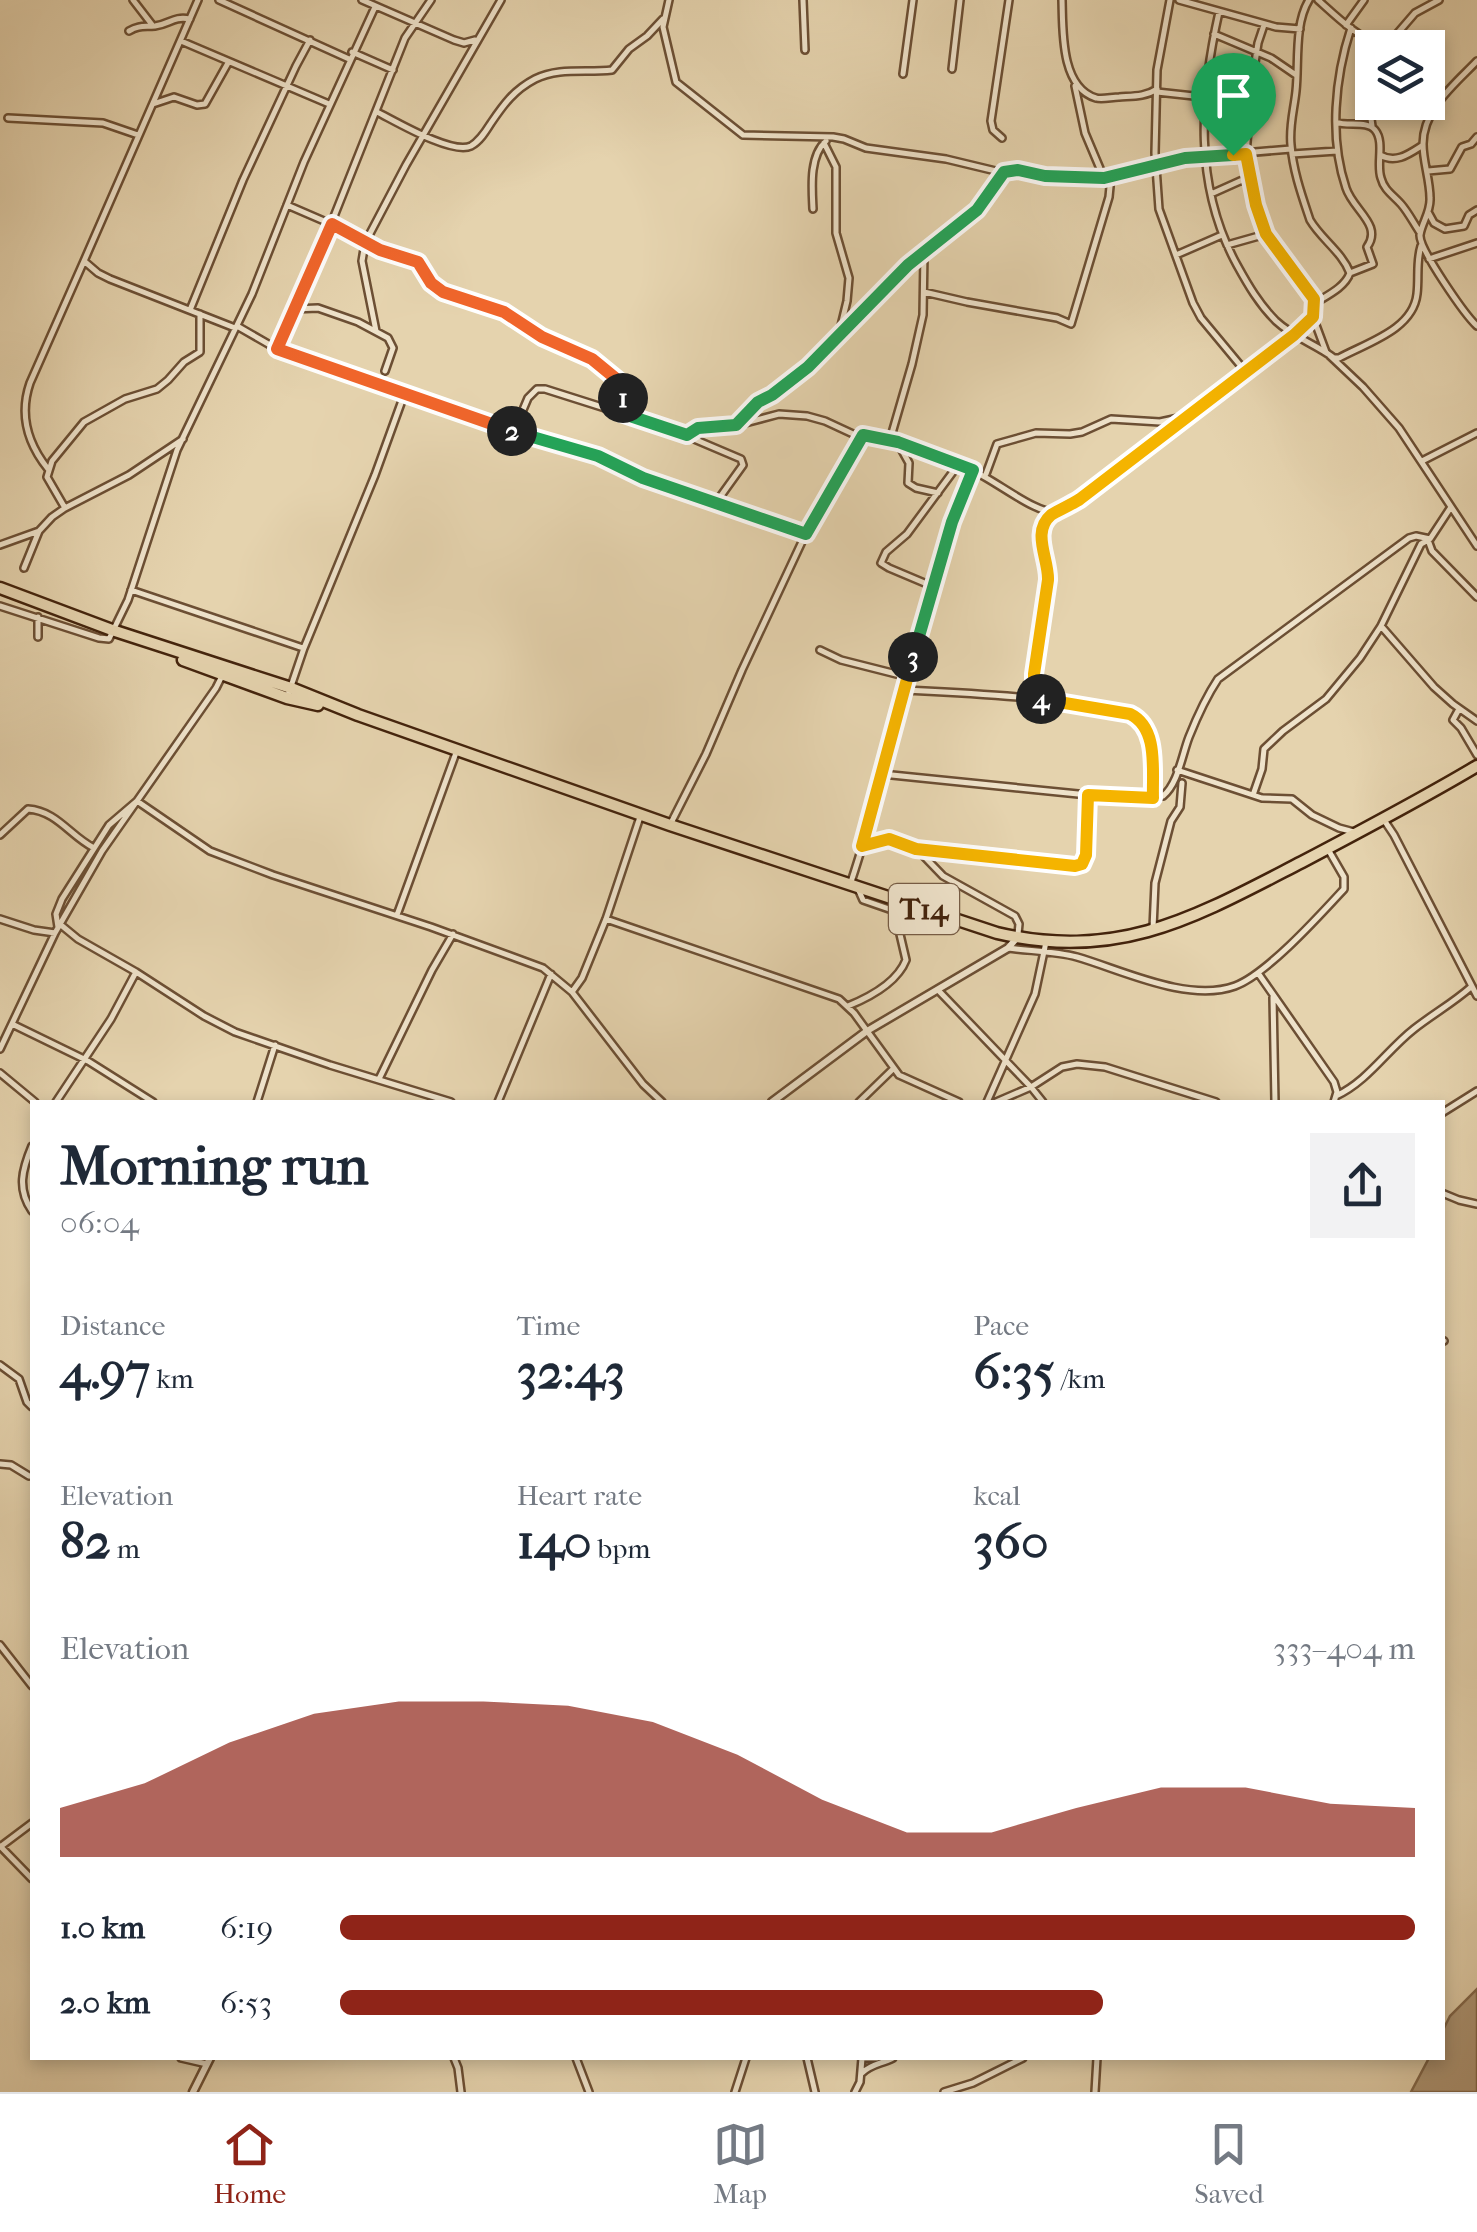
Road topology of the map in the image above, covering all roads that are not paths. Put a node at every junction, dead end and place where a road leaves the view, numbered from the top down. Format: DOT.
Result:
graph roads {
  1 [pos="133,0"];
  2 [pos="198,0"];
  3 [pos="219,0"];
  4 [pos="362,0"];
  5 [pos="431,0"];
  6 [pos="489,0"];
  7 [pos="668,0"];
  8 [pos="803,0"];
  9 [pos="913,0"];
  10 [pos="960,0"];
  11 [pos="1018,0"];
  12 [pos="1062,0"];
  13 [pos="1170,0"];
  14 [pos="1179,0"];
  15 [pos="1309,0"];
  16 [pos="1318,0"];
  17 [pos="1364,0"];
  18 [pos="1439,0"];
  19 [pos="1009,1"];
  20 [pos="500,2"];
  21 [pos="375,7"];
  22 [pos="1219,12"];
  23 [pos="664,17"];
  24 [pos="190,19"];
  25 [pos="414,23"];
  26 [pos="1264,24"];
  27 [pos="153,26"];
  28 [pos="1349,26"];
  29 [pos="1300,29"];
  30 [pos="1355,30"];
  31 [pos="1400,30"];
  32 [pos="129,31"];
  33 [pos="1214,34"];
  34 [pos="479,38"];
  35 [pos="310,40"];
  36 [pos="181,42"];
  37 [pos="805,50"];
  38 [pos="1257,52"];
  39 [pos="351,56"];
  40 [pos="228,62"];
  41 [pos="1477,62"];
  42 [pos="952,69"];
  43 [pos="393,70"];
  44 [pos="903,74"];
  45 [pos="1296,75"];
  46 [pos="1075,83"];
  47 [pos="286,86"];
  48 [pos="1156,90"];
  49 [pos="1204,97"];
  50 [pos="153,104"];
  51 [pos="329,104"];
  52 [pos="377,112"];
  53 [pos="8,118"];
  54 [pos="1371,120"];
  55 [pos="1336,122"];
  56 [pos="1372,127"];
  57 [pos="139,136"];
  58 [pos="424,136"];
  59 [pos="833,137"];
  60 [pos="1477,137"];
  61 [pos="1002,138"];
  62 [pos="824,143"];
  63 [pos="1423,145"];
  64 [pos="1291,151"];
  65 [pos="1337,151"];
  66 [pos="1246,154"];
  67 [pos="1380,155"];
  68 [pos="1205,156"];
  69 [pos="1156,164"];
  70 [pos="1428,171"];
  71 [pos="1004,172"];
  72 [pos="1107,177"];
  73 [pos="1250,179"];
  74 [pos="1210,194"];
  75 [pos="287,205"];
  76 [pos="813,210"];
  77 [pos="1477,210"];
  78 [pos="1428,212"];
  79 [pos="332,224"];
  80 [pos="1420,233"];
  81 [pos="1222,234"];
  82 [pos="1266,234"];
  83 [pos="365,243"];
  84 [pos="1477,243"];
  85 [pos="1227,245"];
  86 [pos="1421,246"];
  87 [pos="924,253"];
  88 [pos="1176,254"];
  89 [pos="1429,259"];
  90 [pos="84,261"];
  91 [pos="1350,272"];
  92 [pos="924,292"];
  93 [pos="1315,303"];
  94 [pos="294,308"];
  95 [pos="190,310"];
  96 [pos="200,314"];
  97 [pos="1313,317"];
  98 [pos="1477,326"];
  99 [pos="236,327"];
  100 [pos="376,330"];
  101 [pos="1294,335"];
  102 [pos="838,337"];
  103 [pos="277,349"];
  104 [pos="1326,352"];
  105 [pos="1245,370"];
  106 [pos="386,371"];
  107 [pos="404,395"];
  108 [pos="621,413"];
  109 [pos="1186,417"];
  110 [pos="736,425"];
  111 [pos="514,432"];
  112 [pos="1477,433"];
  113 [pos="687,435"];
  114 [pos="863,435"];
  115 [pos="184,438"];
  116 [pos="890,440"];
  117 [pos="898,442"];
  118 [pos="1422,461"];
  119 [pos="958,465"];
  120 [pos="48,468"];
  121 [pos="973,470"];
  122 [pos="985,475"];
  123 [pos="938,493"];
  124 [pos="716,504"];
  125 [pos="1451,506"];
  126 [pos="65,508"];
  127 [pos="1052,512"];
  128 [pos="40,531"];
  129 [pos="806,534"];
  130 [pos="1428,540"];
  131 [pos="0,545"];
  132 [pos="1477,546"];
  133 [pos="24,568"];
  134 [pos="934,587"];
  135 [pos="0,588"];
  136 [pos="131,590"];
  137 [pos="1477,597"];
  138 [pos="0,606"];
  139 [pos="72,615"];
  140 [pos="38,617"];
  141 [pos="48,620"];
  142 [pos="1382,626"];
  143 [pos="112,630"];
  144 [pos="38,638"];
  145 [pos="304,648"];
  146 [pos="820,650"];
  147 [pos="224,671"];
  148 [pos="908,678"];
  149 [pos="904,690"];
  150 [pos="289,693"];
  151 [pos="1038,699"];
  152 [pos="1458,709"];
  153 [pos="1477,721"];
  154 [pos="457,750"];
  155 [pos="1477,756"];
  156 [pos="1477,766"];
  157 [pos="1177,770"];
  158 [pos="882,774"];
  159 [pos="1193,775"];
  160 [pos="1182,783"];
  161 [pos="1172,788"];
  162 [pos="1088,795"];
  163 [pos="1253,795"];
  164 [pos="1153,798"];
  165 [pos="137,801"];
  166 [pos="641,814"];
  167 [pos="1384,820"];
  168 [pos="670,825"];
  169 [pos="1358,833"];
  170 [pos="0,835"];
  171 [pos="862,846"];
  172 [pos="94,848"];
  173 [pos="1328,848"];
  174 [pos="916,849"];
  175 [pos="854,886"];
  176 [pos="397,915"];
  177 [pos="0,919"];
  178 [pos="606,919"];
  179 [pos="58,928"];
  180 [pos="1153,931"];
  181 [pos="452,934"];
  182 [pos="1018,937"];
  183 [pos="1046,941"];
  184 [pos="1008,948"];
  185 [pos="1046,954"];
  186 [pos="136,972"];
  187 [pos="1258,973"];
  188 [pos="551,974"];
  189 [pos="1471,987"];
  190 [pos="938,990"];
  191 [pos="572,992"];
  192 [pos="1273,994"];
  193 [pos="1477,996"];
  194 [pos="848,1006"];
  195 [pos="12,1024"];
  196 [pos="867,1031"];
  197 [pos="275,1045"];
  198 [pos="0,1049"];
  199 [pos="84,1059"];
  200 [pos="1005,1059"];
  201 [pos="894,1069"];
  202 [pos="0,1073"];
  203 [pos="378,1079"];
  204 [pos="1032,1087"];
  205 [pos="1477,1091"];
  206 [pos="137,1092"];
  207 [pos="938,1099"];
  208 [pos="1335,1099"];
  209 [pos="33,1100"];
  210 [pos="57,1100"];
  211 [pos="133,1100"];
  212 [pos="150,1100"];
  213 [pos="258,1100"];
  214 [pos="445,1100"];
  215 [pos="499,1100"];
  216 [pos="660,1100"];
  217 [pos="775,1100"];
  218 [pos="861,1100"];
  219 [pos="987,1100"];
  220 [pos="1001,1100"];
  221 [pos="1042,1100"];
  222 [pos="1210,1100"];
  223 [pos="1275,1100"];
  224 [pos="1445,1111"];
  225 [pos="30,1151"];
  226 [pos="1445,1194"];
  227 [pos="1477,1204"];
  228 [pos="30,1208"];
  229 [pos="0,1365"];
  230 [pos="30,1404"];
  231 [pos="0,1464"];
  232 [pos="29,1476"];
  233 [pos="0,1645"];
  234 [pos="30,1683"];
  235 [pos="30,1824"];
  236 [pos="0,1846"];
  237 [pos="30,1877"];
  238 [pos="457,2060"];
  239 [pos="577,2060"];
  240 [pos="745,2060"];
  241 [pos="807,2060"];
  242 [pos="862,2060"];
  243 [pos="889,2060"];
  244 [pos="1019,2060"];
  245 [pos="1097,2060"];
  246 [pos="208,2061"];
  247 [pos="862,2074"];
  248 [pos="193,2092"];
  249 [pos="460,2092"];
  250 [pos="589,2092"];
  251 [pos="734,2092"];
  252 [pos="815,2092"];
  253 [pos="855,2092"];
  254 [pos="944,2092"];
  255 [pos="1095,2092"];
  1 -- 27 [label="street"];
  2 -- 24 [label="street"];
  3 -- 35 [label="street"];
  4 -- 21 [label="street"];
  5 -- 25 [label="street"];
  6 -- 20 [label="street"];
  7 -- 23 [label="street"];
  8 -- 37 [label="street"];
  9 -- 44 [label="street"];
  10 -- 42 [label="street"];
  11 -- 19 [label="street"];
  12 -- 46 [label="street"];
  13 -- 48 [label="street"];
  14 -- 22 [label="street"];
  15 -- 29 [label="street"];
  16 -- 28 [label="street"];
  17 -- 28 [label="street"];
  18 -- 31 [label="street"];
  19 -- 61 [label="street"];
  20 -- 34 [label="street"];
  21 -- 25 [label="street"];
  21 -- 39 [label="street"];
  22 -- 26 [label="street"];
  22 -- 33 [label="street"];
  23 -- 58 [label="street"];
  23 -- 59 [label="street"];
  24 -- 27 [label="street"];
  24 -- 36 [label="street"];
  25 -- 34 [label="street"];
  25 -- 43 [label="street"];
  26 -- 29 [label="street"];
  26 -- 38 [label="street"];
  27 -- 32 [label="street"];
  28 -- 30 [label="street"];
  28 -- 55 [label="street"];
  29 -- 45 [label="street"];
  33 -- 38 [label="street"];
  33 -- 49 [label="street"];
  34 -- 58 [label="street"];
  35 -- 39 [label="street"];
  35 -- 47 [label="street"];
  36 -- 40 [label="street"];
  36 -- 50 [label="street"];
  38 -- 45 [label="street"];
  38 -- 66 [label="street"];
  39 -- 43 [label="street"];
  39 -- 51 [label="street"];
  40 -- 47 [label="street"];
  40 -- 50 [label="street"];
  41 -- 63 [label="street"];
  43 -- 52 [label="street"];
  45 -- 64 [label="street"];
  46 -- 48 [label="street"];
  46 -- 72 [label="street"];
  47 -- 51 [label="street"];
  47 -- 95 [label="street"];
  48 -- 49 [label="street"];
  48 -- 69 [label="street"];
  49 -- 68 [label="street"];
  50 -- 57 [label="street"];
  51 -- 75 [label="street"];
  52 -- 58 [label="street"];
  52 -- 79 [label="street"];
  53 -- 57 [label="street"];
  54 -- 56 [label="street"];
  55 -- 56 [label="street"];
  55 -- 65 [label="street"];
  56 -- 67 [label="street"];
  57 -- 90 [label="street"];
  58 -- 83 [label="street"];
  59 -- 62 [label="street"];
  59 -- 71 [label="street"];
  60 -- 70 [label="street"];
  62 -- 76 [label="street"];
  62 -- 102 [label="street"];
  63 -- 67 [label="street"];
  63 -- 70 [label="street"];
  64 -- 65 [label="street"];
  64 -- 66 [label="street"];
  64 -- 91 [label="street"];
  65 -- 91 [label="street"];
  66 -- 68 [label="street"];
  66 -- 73 [label="street"];
  67 -- 80 [label="street"];
  68 -- 69 [label="street"];
  68 -- 74 [label="street"];
  69 -- 72 [label="street"];
  69 -- 88 [label="street"];
  70 -- 78 [label="street"];
  71 -- 72 [label="street"];
  71 -- 87 [label="street"];
  72 -- 92 [label="street"];
  73 -- 74 [label="street"];
  73 -- 82 [label="street"];
  74 -- 81 [label="street"];
  75 -- 79 [label="street"];
  75 -- 99 [label="street"];
  77 -- 78 [label="street"];
  78 -- 80 [label="street"];
  79 -- 83 [label="street"];
  79 -- 94 [label="street"];
  80 -- 86 [label="street"];
  81 -- 85 [label="street"];
  81 -- 88 [label="street"];
  82 -- 85 [label="street"];
  82 -- 93 [label="street"];
  83 -- 100 [label="street"];
  83 -- 108 [label="street"];
  84 -- 89 [label="street"];
  85 -- 101 [label="street"];
  86 -- 89 [label="street"];
  86 -- 104 [label="street"];
  87 -- 92 [label="street"];
  87 -- 102 [label="street"];
  88 -- 105 [label="street"];
  89 -- 98 [label="street"];
  90 -- 95 [label="street"];
  90 -- 120 [label="street"];
  91 -- 93 [label="street"];
  92 -- 116 [label="street"];
  93 -- 97 [label="street"];
  94 -- 100 [label="street"];
  94 -- 103 [label="street"];
  95 -- 96 [label="street"];
  96 -- 99 [label="street"];
  96 -- 120 [label="street"];
  97 -- 101 [label="street"];
  97 -- 104 [label="street"];
  99 -- 103 [label="street"];
  99 -- 115 [label="street"];
  100 -- 106 [label="street"];
  101 -- 104 [label="street"];
  101 -- 105 [label="street"];
  102 -- 110 [label="street"];
  103 -- 107 [label="street"];
  104 -- 118 [label="street"];
  105 -- 109 [label="street"];
  107 -- 111 [label="street"];
  107 -- 145 [label="street"];
  108 -- 111 [label="street"];
  108 -- 113 [label="street"];
  109 -- 122 [label="street"];
  109 -- 127 [label="street"];
  110 -- 113 [label="street"];
  110 -- 114 [label="street"];
  111 -- 124 [label="street"];
  112 -- 118 [label="street"];
  113 -- 124 [label="street"];
  114 -- 116 [label="street"];
  114 -- 129 [label="street"];
  115 -- 126 [label="street"];
  115 -- 136 [label="street"];
  116 -- 117 [label="street"];
  117 -- 119 [label="street"];
  117 -- 123 [label="street"];
  118 -- 125 [label="street"];
  119 -- 121 [label="street"];
  119 -- 123 [label="street"];
  120 -- 126 [label="street"];
  121 -- 122 [label="street"];
  121 -- 134 [label="street"];
  122 -- 127 [label="street"];
  123 -- 134 [label="street"];
  124 -- 129 [label="street"];
  125 -- 130 [label="street"];
  125 -- 132 [label="street"];
  126 -- 128 [label="street"];
  127 -- 151 [label="street"];
  128 -- 131 [label="street"];
  128 -- 133 [label="street"];
  129 -- 168 [label="street"];
  130 -- 137 [label="street"];
  130 -- 142 [label="street"];
  130 -- 157 [label="street"];
  134 -- 148 [label="street"];
  135 -- 139 [label="highway, T14"];
  136 -- 143 [label="street"];
  136 -- 145 [label="street"];
  138 -- 140 [label="street"];
  139 -- 141 [label="street"];
  139 -- 143 [label="highway, T14"];
  140 -- 141 [label="street"];
  140 -- 144 [label="street"];
  141 -- 143 [label="street"];
  142 -- 152 [label="street"];
  142 -- 163 [label="street"];
  143 -- 147 [label="highway, T14"];
  145 -- 150 [label="street"];
  146 -- 148 [label="street"];
  147 -- 150 [label="highway, T14"];
  147 -- 165 [label="street"];
  148 -- 149 [label="street"];
  149 -- 151 [label="street"];
  149 -- 158 [label="street"];
  150 -- 154 [label="highway, T14"];
  151 -- 164 [label="street"];
  152 -- 153 [label="street"];
  152 -- 155 [label="street"];
  154 -- 166 [label="highway, T14"];
  154 -- 176 [label="street"];
  156 -- 167 [label="highway, T14"];
  157 -- 159 [label="street"];
  157 -- 161 [label="street"];
  158 -- 162 [label="street"];
  158 -- 171 [label="street"];
  159 -- 160 [label="street"];
  159 -- 163 [label="street"];
  160 -- 161 [label="street"];
  160 -- 180 [label="street"];
  161 -- 164 [label="street"];
  162 -- 164 [label="street"];
  162 -- 174 [label="street"];
  163 -- 169 [label="street"];
  165 -- 172 [label="street"];
  165 -- 176 [label="street"];
  165 -- 179 [label="street"];
  166 -- 168 [label="highway, T14"];
  166 -- 178 [label="street"];
  167 -- 169 [label="highway, T14"];
  167 -- 189 [label="street"];
  168 -- 175 [label="highway, T14"];
  169 -- 173 [label="highway, T14"];
  170 -- 172 [label="street"];
  171 -- 174 [label="street"];
  171 -- 175 [label="street"];
  172 -- 179 [label="street"];
  173 -- 180 [label="highway, T14"];
  173 -- 187 [label="street"];
  174 -- 182 [label="street"];
  175 -- 182 [label="highway, T14"];
  175 -- 194 [label="street"];
  176 -- 181 [label="street"];
  177 -- 179 [label="street"];
  178 -- 191 [label="street"];
  178 -- 194 [label="street"];
  179 -- 186 [label="street"];
  179 -- 195 [label="street"];
  180 -- 183 [label="highway, T14"];
  181 -- 188 [label="street"];
  181 -- 203 [label="street"];
  182 -- 183 [label="highway, T14"];
  182 -- 184 [label="street"];
  183 -- 185 [label="street"];
  184 -- 185 [label="street"];
  184 -- 190 [label="street"];
  185 -- 187 [label="street"];
  185 -- 200 [label="street"];
  186 -- 197 [label="street"];
  186 -- 199 [label="street"];
  187 -- 192 [label="street"];
  188 -- 191 [label="street"];
  188 -- 215 [label="street"];
  189 -- 193 [label="street"];
  189 -- 208 [label="street"];
  190 -- 196 [label="street"];
  190 -- 200 [label="street"];
  191 -- 216 [label="street"];
  192 -- 208 [label="street"];
  192 -- 223 [label="street"];
  194 -- 196 [label="street"];
  195 -- 198 [label="street"];
  195 -- 199 [label="street"];
  196 -- 201 [label="street"];
  196 -- 217 [label="street"];
  197 -- 203 [label="street"];
  197 -- 213 [label="street"];
  199 -- 206 [label="street"];
  199 -- 210 [label="street"];
  200 -- 204 [label="street"];
  200 -- 219 [label="street"];
  201 -- 207 [label="street"];
  201 -- 218 [label="street"];
  202 -- 209 [label="street"];
  203 -- 214 [label="street"];
  204 -- 220 [label="street"];
  204 -- 221 [label="street"];
  204 -- 222 [label="street"];
  205 -- 224 [label="street"];
  206 -- 211 [label="street"];
  206 -- 212 [label="street"];
  225 -- 228 [label="street"];
  226 -- 227 [label="street"];
  229 -- 230 [label="street"];
  231 -- 232 [label="street"];
  233 -- 234 [label="street"];
  235 -- 236 [label="street"];
  236 -- 237 [label="street"];
  238 -- 249 [label="street"];
  239 -- 250 [label="street"];
  240 -- 251 [label="street"];
  241 -- 252 [label="street"];
  242 -- 247 [label="street"];
  243 -- 247 [label="street"];
  244 -- 254 [label="street"];
  245 -- 255 [label="street"];
  246 -- 248 [label="street"];
  247 -- 253 [label="street"];
}
